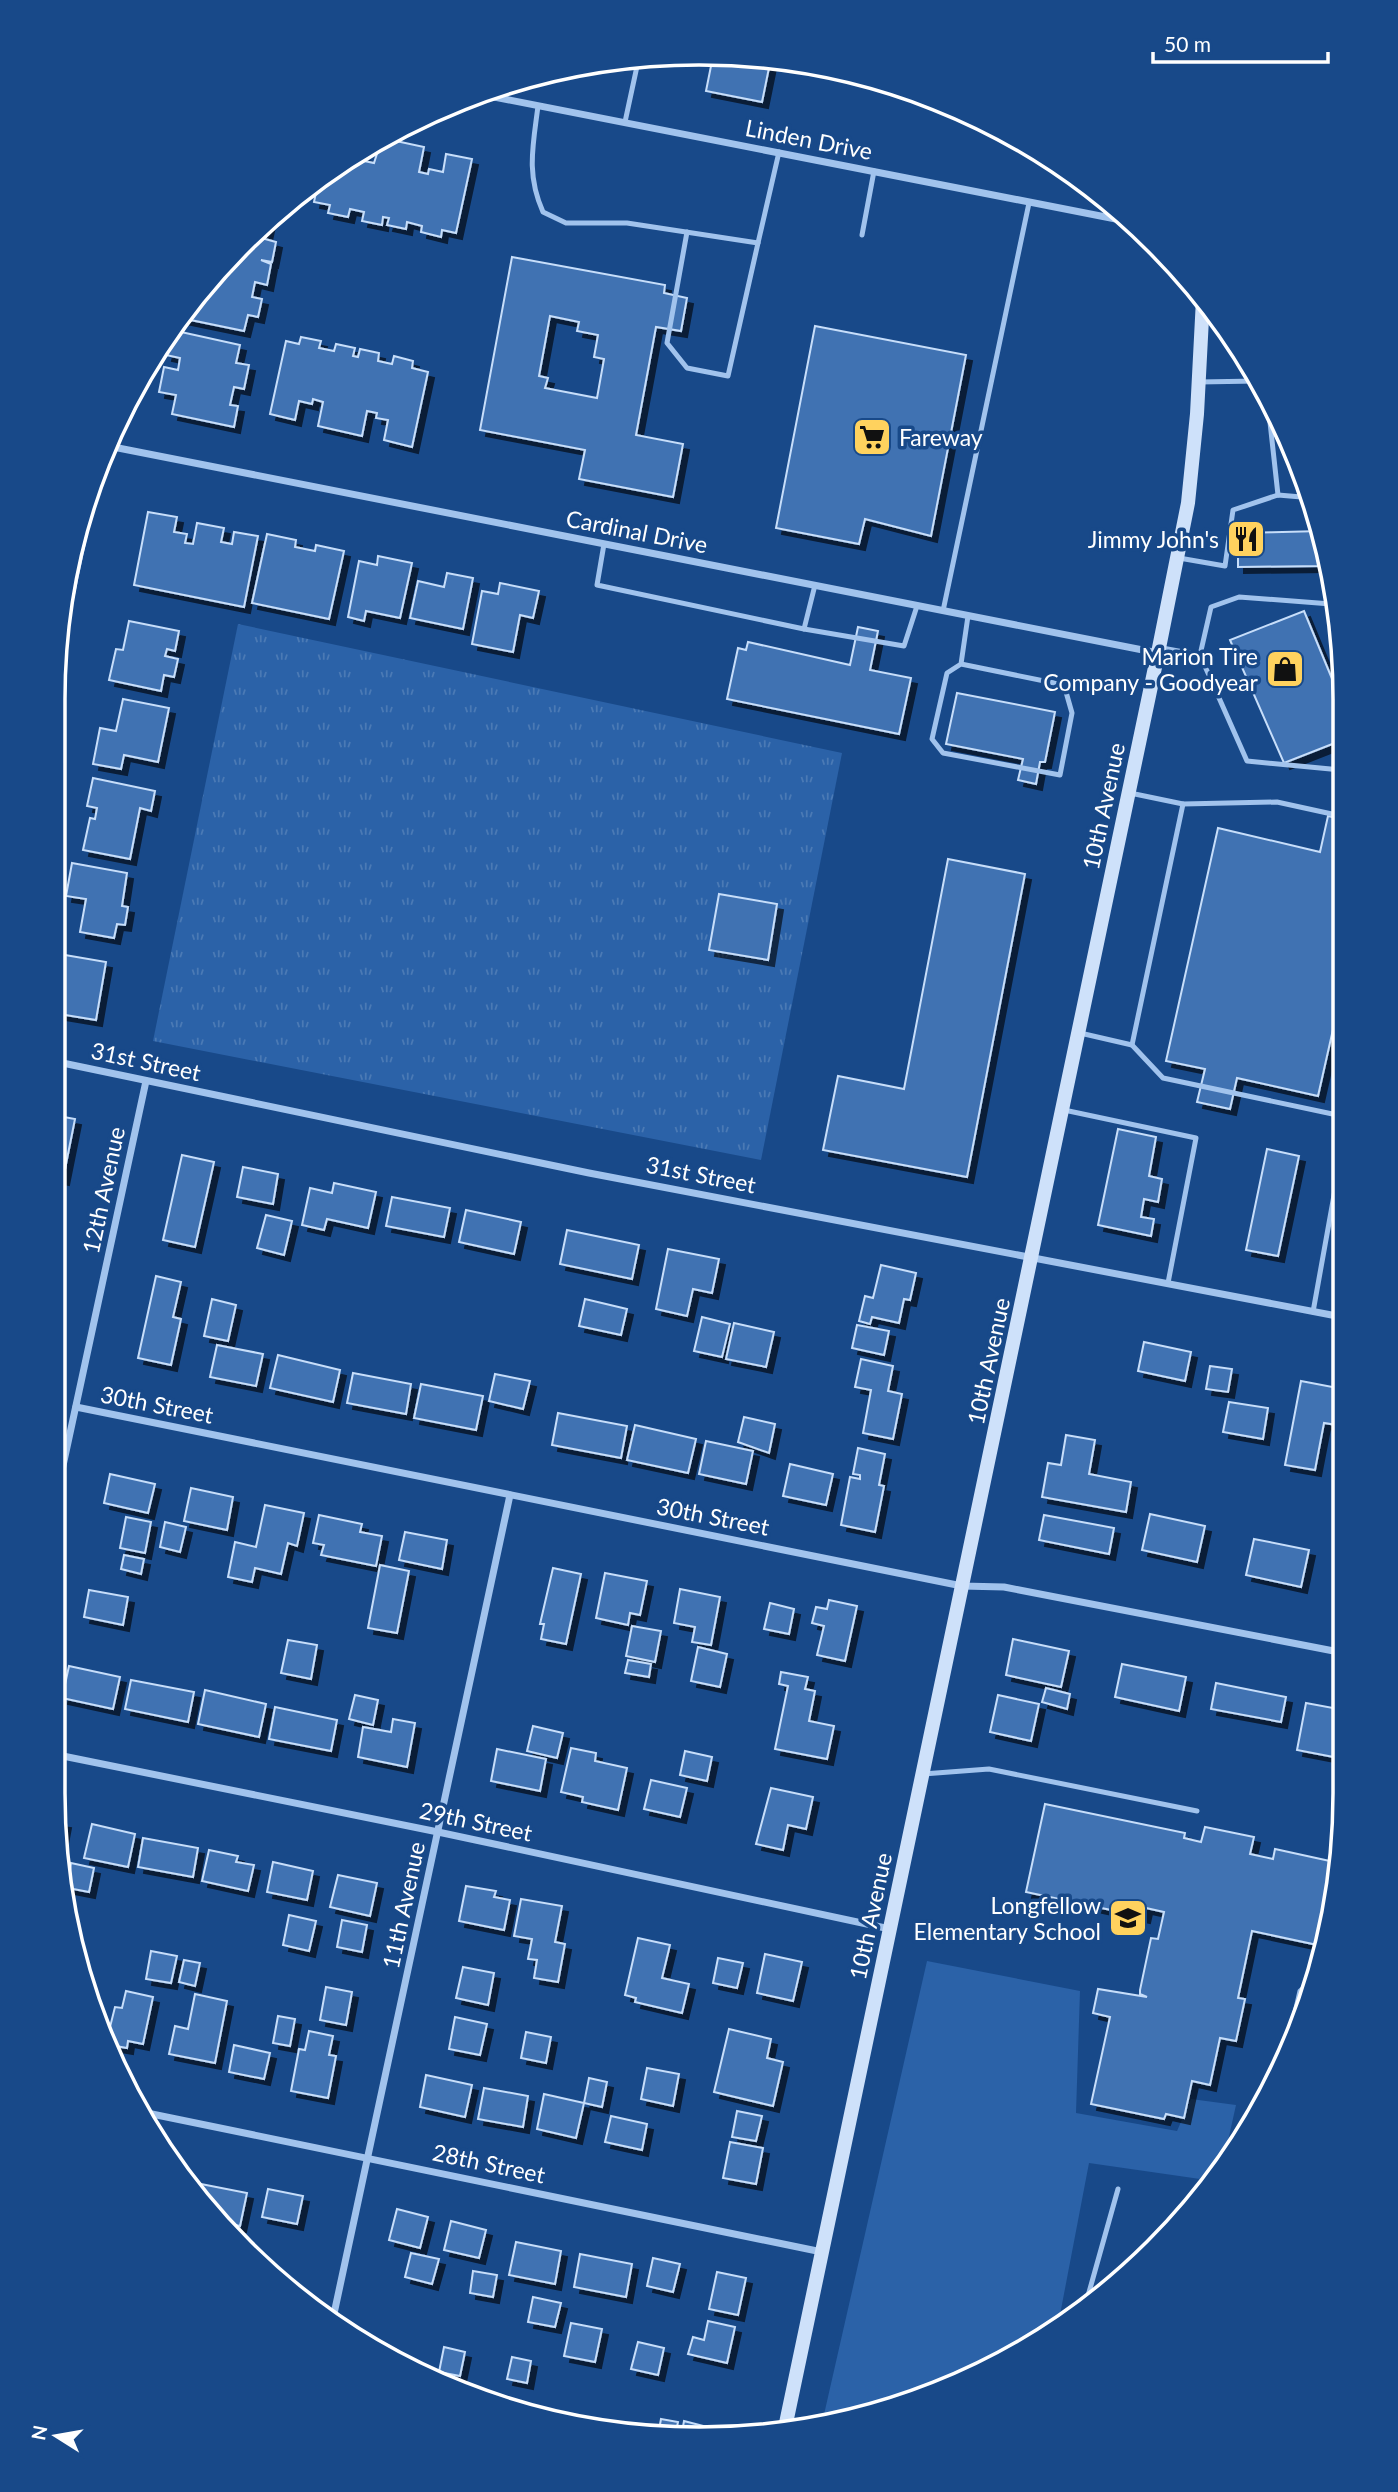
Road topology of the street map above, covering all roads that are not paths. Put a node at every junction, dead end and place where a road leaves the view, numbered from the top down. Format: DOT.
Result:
graph roads {
  1 [pos="637,68"];
  2 [pos="496,98"];
  3 [pos="538,106"];
  4 [pos="625,122"];
  5 [pos="779,152"];
  6 [pos="874,171"];
  7 [pos="1030,203"];
  8 [pos="1113,219"];
  9 [pos="687,232"];
  10 [pos="862,235"];
  11 [pos="758,243"];
  12 [pos="1202,313"];
  13 [pos="1247,381"];
  14 [pos="1199,382"];
  15 [pos="1270,423"];
  16 [pos="117,448"];
  17 [pos="1278,495"];
  18 [pos="1301,497"];
  19 [pos="604,544"];
  20 [pos="1177,558"];
  21 [pos="815,586"];
  22 [pos="1326,604"];
  23 [pos="917,606"];
  24 [pos="943,611"];
  25 [pos="968,616"];
  26 [pos="804,629"];
  27 [pos="1159,650"];
  28 [pos="1200,655"];
  29 [pos="961,664"];
  30 [pos="1333,769"];
  31 [pos="1129,793"];
  32 [pos="1183,804"];
  33 [pos="1333,814"];
  34 [pos="1080,1032"];
  35 [pos="1132,1045"];
  36 [pos="65,1063"];
  37 [pos="146,1080"];
  38 [pos="1063,1110"];
  39 [pos="1333,1114"];
  40 [pos="1333,1201"];
  41 [pos="1034,1256"];
  42 [pos="1168,1283"];
  43 [pos="1313,1312"];
  44 [pos="1333,1315"];
  45 [pos="76,1407"];
  46 [pos="65,1458"];
  47 [pos="510,1495"];
  48 [pos="962,1586"];
  49 [pos="1333,1651"];
  50 [pos="65,1757"];
  51 [pos="923,1774"];
  52 [pos="1197,1811"];
  53 [pos="438,1832"];
  54 [pos="891,1929"];
  55 [pos="1302,1989"];
  56 [pos="1296,2006"];
  57 [pos="153,2114"];
  58 [pos="368,2158"];
  59 [pos="1118,2189"];
  60 [pos="823,2252"];
  61 [pos="1089,2293"];
  62 [pos="335,2311"];
  63 [pos="786,2421"];
  1 -- 4 [label="lane"];
  2 -- 3 [label="street, Linden Drive"];
  3 -- 4 [label="street, Linden Drive"];
  3 -- 9 [label="lane"];
  4 -- 5 [label="street, Linden Drive"];
  5 -- 6 [label="street, Linden Drive"];
  5 -- 11 [label="lane"];
  6 -- 7 [label="street, Linden Drive"];
  6 -- 10 [label="lane"];
  7 -- 8 [label="street, Linden Drive"];
  7 -- 24 [label="lane"];
  9 -- 11 [label="lane"];
  9 -- 11 [label="lane"];
  12 -- 14 [label="street, 10th Avenue"];
  13 -- 14 [label="lane"];
  14 -- 20 [label="street, 10th Avenue"];
  15 -- 17 [label="lane"];
  16 -- 19 [label="street, Cardinal Drive"];
  17 -- 18 [label="lane"];
  17 -- 20 [label="lane"];
  19 -- 21 [label="street, Cardinal Drive"];
  19 -- 26 [label="lane"];
  20 -- 27 [label="street, 10th Avenue"];
  21 -- 23 [label="street, Cardinal Drive"];
  21 -- 26 [label="lane"];
  22 -- 28 [label="lane"];
  23 -- 24 [label="street, Cardinal Drive"];
  23 -- 26 [label="lane"];
  24 -- 25 [label="street, Cardinal Drive"];
  25 -- 27 [label="street, Cardinal Drive"];
  25 -- 29 [label="lane"];
  27 -- 28 [label="lane"];
  27 -- 31 [label="street, 10th Avenue"];
  28 -- 30 [label="lane"];
  29 -- 29 [label="lane"];
  31 -- 32 [label="lane"];
  31 -- 34 [label="street, 10th Avenue"];
  32 -- 33 [label="lane"];
  32 -- 35 [label="lane"];
  34 -- 35 [label="lane"];
  34 -- 38 [label="street, 10th Avenue"];
  35 -- 39 [label="lane"];
  36 -- 37 [label="street, 31st Street"];
  37 -- 41 [label="street, 31st Street"];
  37 -- 45 [label="street, 12th Avenue"];
  38 -- 41 [label="street, 10th Avenue"];
  38 -- 42 [label="lane"];
  40 -- 43 [label="lane"];
  41 -- 42 [label="street, 31st Street"];
  41 -- 48 [label="street, 10th Avenue"];
  42 -- 43 [label="street, 31st Street"];
  43 -- 44 [label="street, 31st Street"];
  45 -- 46 [label="street, 12th Avenue"];
  45 -- 47 [label="street, 30th Street"];
  47 -- 48 [label="street, 30th Street"];
  47 -- 53 [label="street, 11th Avenue"];
  48 -- 49 [label="street, 30th Street"];
  48 -- 51 [label="street, 10th Avenue"];
  50 -- 53 [label="street, 29th Street"];
  51 -- 52 [label="lane"];
  51 -- 54 [label="street, 10th Avenue"];
  53 -- 54 [label="street, 29th Street"];
  53 -- 58 [label="street, 11th Avenue"];
  54 -- 60 [label="street, 10th Avenue"];
  55 -- 56 [label="lane"];
  57 -- 58 [label="street, 28th Street"];
  58 -- 60 [label="street, 28th Street"];
  58 -- 62 [label="street, 11th Avenue"];
  59 -- 61 [label="lane"];
  60 -- 63 [label="street, 10th Avenue"];
}
